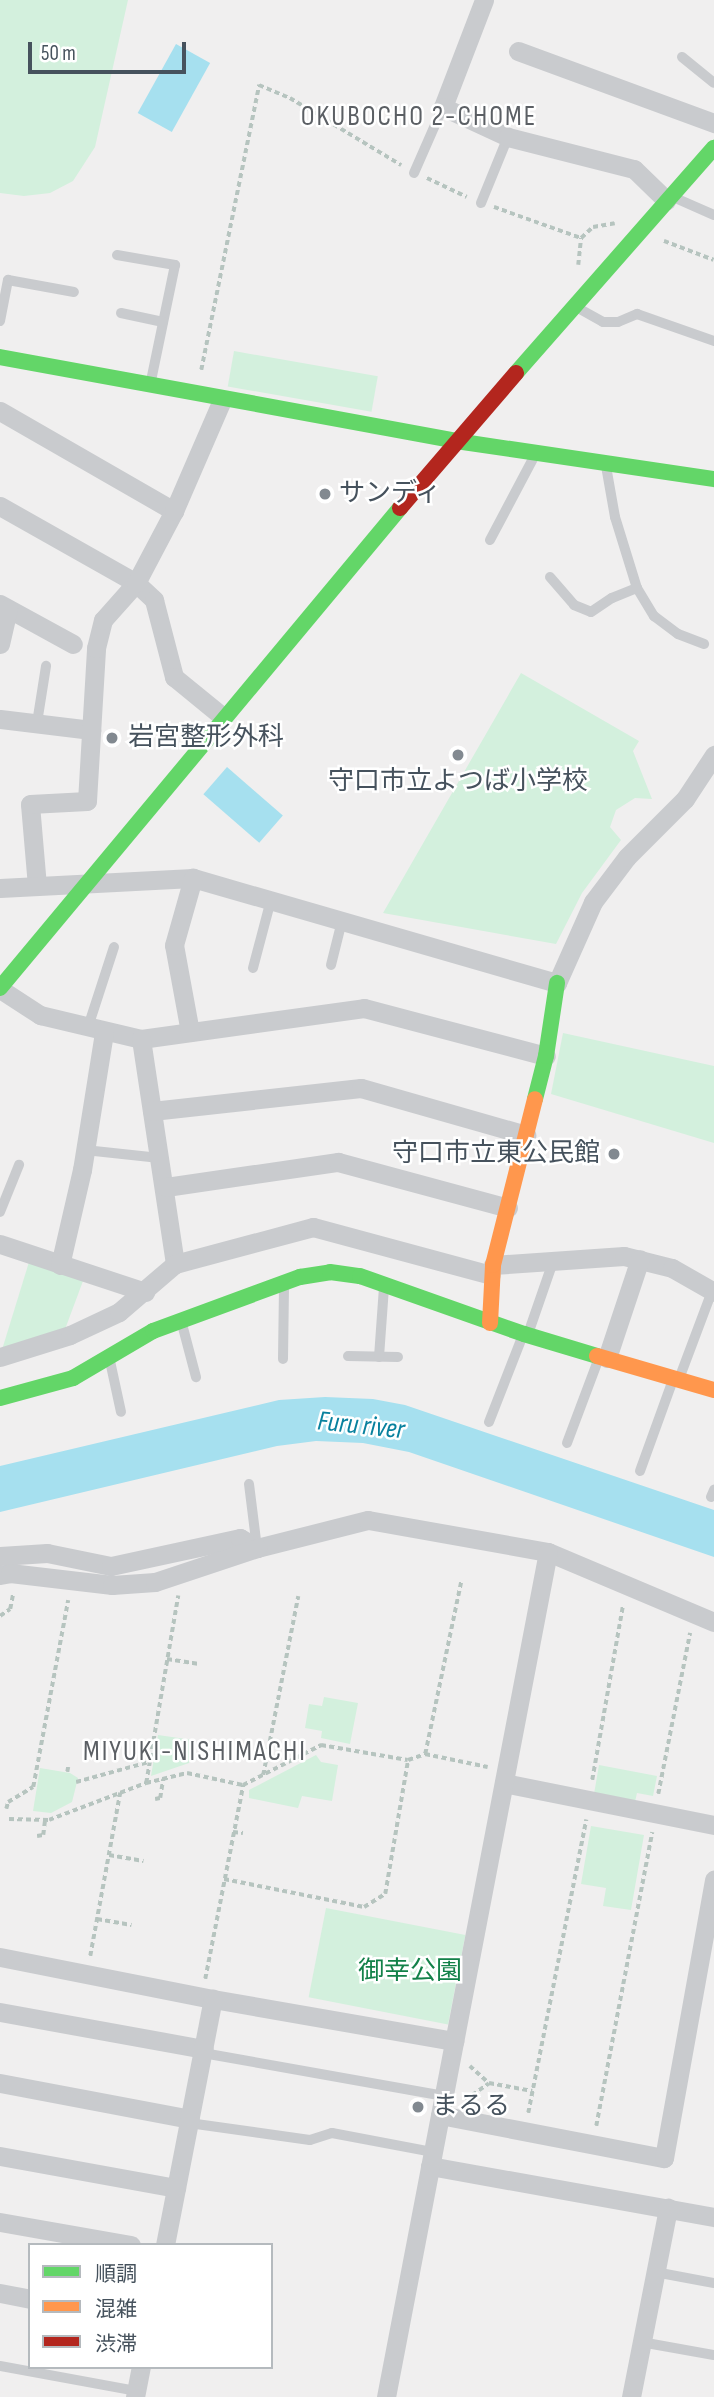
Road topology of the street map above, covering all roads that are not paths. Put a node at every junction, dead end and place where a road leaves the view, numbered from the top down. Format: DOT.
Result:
graph roads {
  1 [pos="484,0"];
  2 [pos="518,51"];
  3 [pos="682,57"];
  4 [pos="714,83"];
  5 [pos="443,107"];
  6 [pos="714,123"];
  7 [pos="508,137"];
  8 [pos="714,148"];
  9 [pos="414,173"];
  10 [pos="668,198"];
  11 [pos="481,203"];
  12 [pos="714,215"];
  13 [pos="117,255"];
  14 [pos="74,292"];
  15 [pos="575,305"];
  16 [pos="121,313"];
  17 [pos="0,321"];
  18 [pos="163,322"];
  19 [pos="714,341"];
  20 [pos="0,356"];
  21 [pos="150,385"];
  22 [pos="222,400"];
  23 [pos="0,411"];
  24 [pos="456,441"];
  25 [pos="537,452"];
  26 [pos="605,462"];
  27 [pos="714,479"];
  28 [pos="0,506"];
  29 [pos="174,511"];
  30 [pos="490,540"];
  31 [pos="550,577"];
  32 [pos="136,583"];
  33 [pos="637,588"];
  34 [pos="4,606"];
  35 [pos="704,643"];
  36 [pos="0,644"];
  37 [pos="73,644"];
  38 [pos="46,666"];
  39 [pos="223,717"];
  40 [pos="0,719"];
  41 [pos="37,723"];
  42 [pos="90,730"];
  43 [pos="714,755"];
  44 [pos="192,878"];
  45 [pos="86,882"];
  46 [pos="37,886"];
  47 [pos="0,888"];
  48 [pos="271,900"];
  49 [pos="342,921"];
  50 [pos="114,947"];
  51 [pos="331,965"];
  52 [pos="253,968"];
  53 [pos="558,983"];
  54 [pos="0,988"];
  55 [pos="96,1030"];
  56 [pos="190,1032"];
  57 [pos="141,1039"];
  58 [pos="546,1056"];
  59 [pos="152,1111"];
  60 [pos="526,1135"];
  61 [pos="86,1150"];
  62 [pos="160,1158"];
  63 [pos="19,1165"];
  64 [pos="166,1187"];
  65 [pos="508,1208"];
  66 [pos="0,1212"];
  67 [pos="0,1244"];
  68 [pos="640,1259"];
  69 [pos="553,1262"];
  70 [pos="175,1264"];
  71 [pos="60,1265"];
  72 [pos="492,1270"];
  73 [pos="284,1283"];
  74 [pos="384,1284"];
  75 [pos="713,1291"];
  76 [pos="145,1292"];
  77 [pos="181,1320"];
  78 [pos="490,1323"];
  79 [pos="525,1335"];
  80 [pos="348,1356"];
  81 [pos="0,1357"];
  82 [pos="110,1357"];
  83 [pos="379,1357"];
  84 [pos="398,1357"];
  85 [pos="603,1357"];
  86 [pos="283,1359"];
  87 [pos="196,1377"];
  88 [pos="676,1381"];
  89 [pos="714,1390"];
  90 [pos="0,1398"];
  91 [pos="121,1412"];
  92 [pos="489,1422"];
  93 [pos="567,1443"];
  94 [pos="640,1471"];
  95 [pos="249,1484"];
  96 [pos="257,1548"];
  97 [pos="548,1552"];
  98 [pos="0,1556"];
  99 [pos="8,1575"];
  100 [pos="714,1622"];
  101 [pos="498,1776"];
  102 [pos="714,1825"];
  103 [pos="714,1879"];
  104 [pos="0,1957"];
  105 [pos="209,1992"];
  106 [pos="0,2012"];
  107 [pos="454,2041"];
  108 [pos="203,2051"];
  109 [pos="0,2083"];
  110 [pos="448,2105"];
  111 [pos="189,2121"];
  112 [pos="0,2156"];
  113 [pos="432,2159"];
  114 [pos="176,2188"];
  115 [pos="668,2208"];
  116 [pos="714,2217"];
  117 [pos="0,2222"];
  118 [pos="120,2243"];
  119 [pos="164,2243"];
  120 [pos="655,2272"];
  121 [pos="714,2283"];
  122 [pos="0,2293"];
  123 [pos="28,2299"];
  124 [pos="641,2342"];
  125 [pos="714,2355"];
  126 [pos="0,2367"];
  127 [pos="141,2369"];
  128 [pos="136,2394"];
  129 [pos="386,2397"];
  130 [pos="631,2397"];
  1 -- 5 [label="street"];
  2 -- 6 [label="street"];
  3 -- 4 [label="lane"];
  5 -- 7 [label="street"];
  5 -- 9 [label="lane"];
  7 -- 10 [label="street"];
  7 -- 11 [label="lane"];
  8 -- 10 [label="street"];
  10 -- 12 [label="lane"];
  10 -- 15 [label="street"];
  13 -- 18 [label="lane"];
  14 -- 17 [label="lane"];
  15 -- 19 [label="lane"];
  15 -- 24 [label="street"];
  16 -- 18 [label="lane"];
  18 -- 21 [label="lane"];
  20 -- 21 [label="street"];
  21 -- 22 [label="street"];
  22 -- 24 [label="street"];
  22 -- 29 [label="street"];
  23 -- 29 [label="street"];
  24 -- 25 [label="street"];
  24 -- 39 [label="street"];
  25 -- 26 [label="street"];
  25 -- 30 [label="lane"];
  26 -- 27 [label="street"];
  26 -- 33 [label="lane"];
  28 -- 32 [label="street"];
  29 -- 32 [label="street"];
  31 -- 33 [label="lane"];
  32 -- 39 [label="street"];
  32 -- 42 [label="street"];
  33 -- 35 [label="lane"];
  34 -- 36 [label="street"];
  34 -- 37 [label="street"];
  38 -- 41 [label="lane"];
  39 -- 45 [label="street"];
  40 -- 41 [label="street"];
  41 -- 42 [label="street"];
  42 -- 46 [label="street"];
  43 -- 53 [label="street"];
  44 -- 45 [label="street"];
  44 -- 48 [label="street"];
  44 -- 56 [label="street"];
  45 -- 46 [label="street"];
  45 -- 54 [label="street"];
  46 -- 47 [label="street"];
  48 -- 49 [label="street"];
  48 -- 52 [label="lane"];
  49 -- 51 [label="lane"];
  49 -- 53 [label="street"];
  50 -- 55 [label="lane"];
  53 -- 58 [label="street"];
  54 -- 55 [label="street"];
  55 -- 57 [label="street"];
  55 -- 61 [label="street"];
  56 -- 57 [label="street"];
  56 -- 58 [label="street"];
  57 -- 59 [label="street"];
  58 -- 60 [label="street"];
  59 -- 60 [label="street"];
  59 -- 62 [label="street"];
  60 -- 65 [label="street"];
  61 -- 62 [label="lane"];
  61 -- 71 [label="street"];
  62 -- 64 [label="street"];
  63 -- 66 [label="lane"];
  64 -- 65 [label="street"];
  64 -- 70 [label="street"];
  65 -- 72 [label="street"];
  67 -- 71 [label="street"];
  68 -- 69 [label="street"];
  68 -- 75 [label="street"];
  68 -- 85 [label="street"];
  69 -- 72 [label="street"];
  69 -- 79 [label="lane"];
  70 -- 72 [label="street"];
  70 -- 76 [label="street"];
  71 -- 76 [label="street"];
  72 -- 78 [label="street"];
  73 -- 74 [label="street"];
  73 -- 77 [label="street"];
  73 -- 86 [label="lane"];
  74 -- 78 [label="street"];
  74 -- 83 [label="lane"];
  75 -- 88 [label="lane"];
  76 -- 81 [label="street"];
  77 -- 82 [label="street"];
  77 -- 87 [label="lane"];
  78 -- 79 [label="street"];
  79 -- 85 [label="street"];
  79 -- 92 [label="lane"];
  80 -- 83 [label="lane"];
  82 -- 90 [label="street"];
  82 -- 91 [label="lane"];
  83 -- 84 [label="lane"];
  85 -- 88 [label="street"];
  85 -- 93 [label="lane"];
  88 -- 89 [label="street"];
  88 -- 94 [label="lane"];
  95 -- 96 [label="lane"];
  96 -- 97 [label="street"];
  96 -- 98 [label="street"];
  96 -- 99 [label="street"];
  97 -- 100 [label="street"];
  97 -- 101 [label="street"];
  101 -- 102 [label="street"];
  101 -- 107 [label="street"];
  103 -- 110 [label="street"];
  104 -- 105 [label="street"];
  105 -- 107 [label="street"];
  105 -- 108 [label="street"];
  106 -- 108 [label="street"];
  107 -- 110 [label="street"];
  108 -- 110 [label="lane"];
  108 -- 111 [label="street"];
  109 -- 111 [label="street"];
  110 -- 113 [label="street"];
  111 -- 113 [label="lane"];
  111 -- 114 [label="street"];
  112 -- 114 [label="street"];
  113 -- 115 [label="street"];
  113 -- 129 [label="street"];
  114 -- 119 [label="street"];
  115 -- 116 [label="street"];
  115 -- 120 [label="street"];
  117 -- 118 [label="street"];
  120 -- 121 [label="lane"];
  120 -- 124 [label="street"];
  122 -- 123 [label="street"];
  124 -- 125 [label="lane"];
  124 -- 130 [label="street"];
  126 -- 128 [label="lane"];
  127 -- 128 [label="street"];
}
